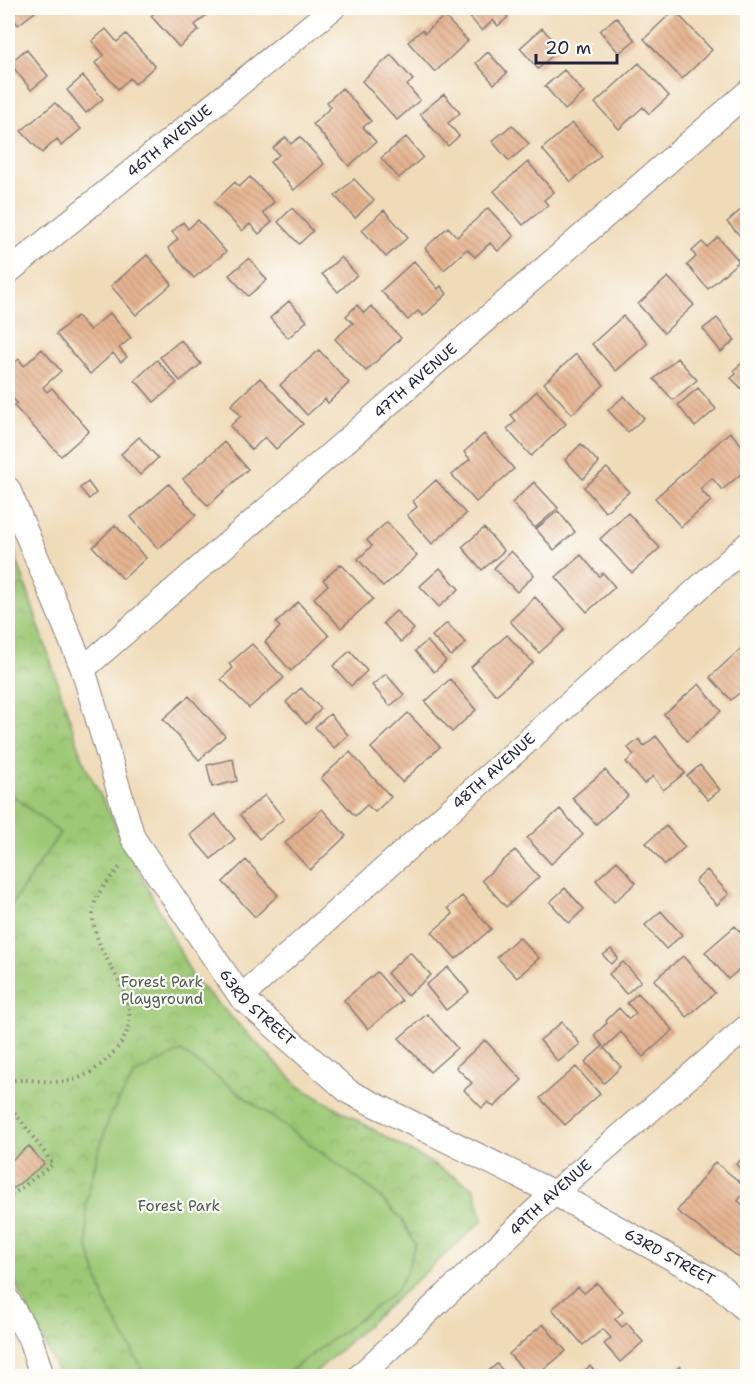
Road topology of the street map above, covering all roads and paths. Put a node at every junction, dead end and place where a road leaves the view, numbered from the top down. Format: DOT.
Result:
graph roads {
  1 [pos="333,8"];
  2 [pos="747,92"];
  3 [pos="8,272"];
  4 [pos="8,489"];
  5 [pos="747,544"];
  6 [pos="83,669"];
  7 [pos="125,861"];
  8 [pos="241,997"];
  9 [pos="747,1026"];
  10 [pos="8,1081"];
  11 [pos="8,1103"];
  12 [pos="555,1193"];
  13 [pos="8,1198"];
  14 [pos="8,1301"];
  15 [pos="747,1312"];
  16 [pos="42,1377"];
  17 [pos="360,1377"];
  1 -- 3 [label="street, 46TH AVENUE"];
  2 -- 6 [label="street, 47TH AVENUE"];
  4 -- 6 [label="street, 63RD STREET"];
  5 -- 8 [label="street, 48TH AVENUE"];
  6 -- 8 [label="street, 63RD STREET"];
  7 -- 10 [label="path"];
  8 -- 12 [label="street, 63RD STREET"];
  9 -- 12 [label="street, 49TH AVENUE"];
  11 -- 13 [label="path"];
  12 -- 15 [label="street, 63RD STREET"];
  12 -- 17 [label="street, 49TH AVENUE"];
  14 -- 16 [label="street"];
}
